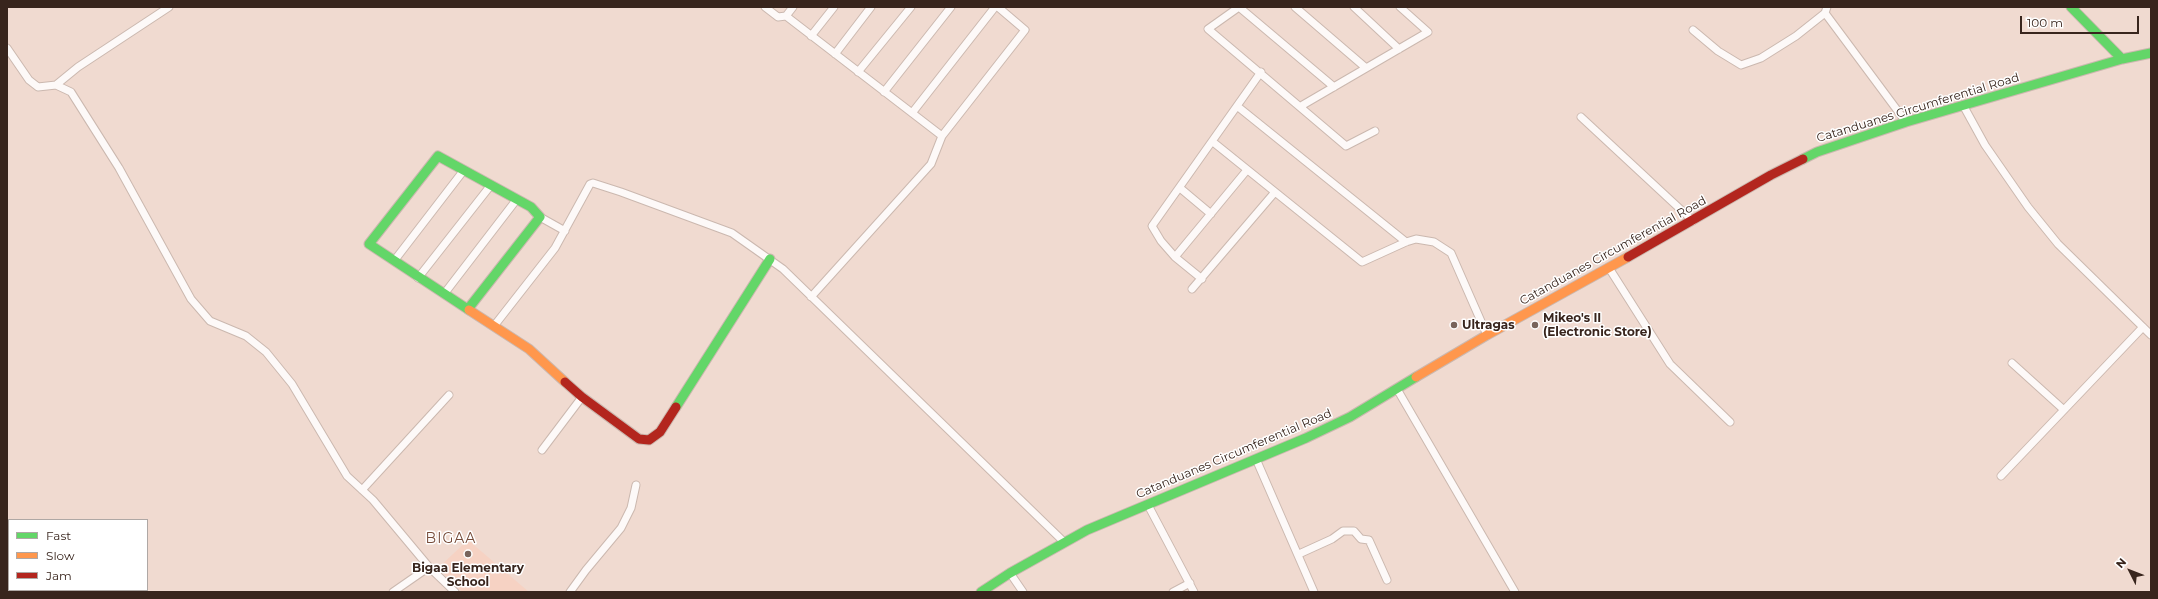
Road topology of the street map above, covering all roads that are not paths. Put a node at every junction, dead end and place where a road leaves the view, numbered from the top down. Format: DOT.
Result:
graph roads {
  1 [pos="169,7"];
  2 [pos="765,7"];
  3 [pos="793,7"];
  4 [pos="834,7"];
  5 [pos="871,7"];
  6 [pos="911,7"];
  7 [pos="951,7"];
  8 [pos="997,7"];
  9 [pos="1239,7"];
  10 [pos="1295,7"];
  11 [pos="1354,7"];
  12 [pos="1400,7"];
  13 [pos="2071,7"];
  14 [pos="1826,10"];
  15 [pos="786,16"];
  16 [pos="1693,30"];
  17 [pos="811,36"];
  18 [pos="7,48"];
  19 [pos="1399,49"];
  20 [pos="2151,53"];
  21 [pos="835,54"];
  22 [pos="2122,59"];
  23 [pos="1366,68"];
  24 [pos="858,72"];
  25 [pos="1261,72"];
  26 [pos="56,86"];
  27 [pos="1334,86"];
  28 [pos="884,92"];
  29 [pos="1963,105"];
  30 [pos="1237,106"];
  31 [pos="1301,106"];
  32 [pos="912,113"];
  33 [pos="1580,117"];
  34 [pos="1906,122"];
  35 [pos="1375,131"];
  36 [pos="942,136"];
  37 [pos="1213,142"];
  38 [pos="464,170"];
  39 [pos="1247,170"];
  40 [pos="491,185"];
  41 [pos="1180,188"];
  42 [pos="1275,192"];
  43 [pos="517,199"];
  44 [pos="1211,214"];
  45 [pos="540,217"];
  46 [pos="1693,221"];
  47 [pos="565,231"];
  48 [pos="1406,242"];
  49 [pos="1175,257"];
  50 [pos="770,259"];
  51 [pos="394,262"];
  52 [pos="1609,268"];
  53 [pos="418,278"];
  54 [pos="1202,279"];
  55 [pos="1192,289"];
  56 [pos="444,294"];
  57 [pos="811,297"];
  58 [pos="468,309"];
  59 [pos="494,326"];
  60 [pos="2143,327"];
  61 [pos="1487,335"];
  62 [pos="2151,335"];
  63 [pos="2012,363"];
  64 [pos="1397,389"];
  65 [pos="449,395"];
  66 [pos="582,397"];
  67 [pos="2064,410"];
  68 [pos="1730,422"];
  69 [pos="542,450"];
  70 [pos="1256,459"];
  71 [pos="2001,476"];
  72 [pos="636,485"];
  73 [pos="362,490"];
  74 [pos="1148,505"];
  75 [pos="1064,542"];
  76 [pos="1299,554"];
  77 [pos="429,567"];
  78 [pos="1010,573"];
  79 [pos="1387,580"];
  80 [pos="1190,583"];
  81 [pos="394,592"];
  82 [pos="455,592"];
  83 [pos="570,592"];
  84 [pos="981,592"];
  85 [pos="1023,592"];
  86 [pos="1173,592"];
  87 [pos="1194,592"];
  88 [pos="1314,592"];
  89 [pos="1515,592"];
  1 -- 26 [label="street"];
  2 -- 15 [label="street"];
  3 -- 15 [label="street"];
  4 -- 17 [label="street"];
  5 -- 21 [label="street"];
  6 -- 24 [label="street"];
  7 -- 28 [label="street"];
  8 -- 32 [label="street"];
  8 -- 36 [label="street"];
  9 -- 25 [label="street"];
  9 -- 27 [label="street"];
  10 -- 23 [label="street"];
  11 -- 19 [label="street"];
  12 -- 19 [label="street"];
  13 -- 22 [label="main road"];
  14 -- 16 [label="street"];
  14 -- 34 [label="street"];
  15 -- 17 [label="street"];
  17 -- 21 [label="street"];
  18 -- 26 [label="street"];
  19 -- 23 [label="street"];
  20 -- 22 [label="main road, Catanduanes Circumferential Road"];
  21 -- 24 [label="street"];
  22 -- 29 [label="main road, Catanduanes Circumferential Road"];
  23 -- 27 [label="street"];
  24 -- 28 [label="street"];
  25 -- 30 [label="street"];
  25 -- 31 [label="street"];
  26 -- 73 [label="street"];
  27 -- 31 [label="street"];
  28 -- 32 [label="street"];
  29 -- 34 [label="main road, Catanduanes Circumferential Road"];
  29 -- 60 [label="street"];
  30 -- 37 [label="street"];
  30 -- 48 [label="street"];
  31 -- 35 [label="street"];
  32 -- 36 [label="street"];
  33 -- 46 [label="street"];
  34 -- 46 [label="main road, Catanduanes Circumferential Road"];
  36 -- 57 [label="street"];
  37 -- 39 [label="street"];
  37 -- 41 [label="street"];
  38 -- 40 [label="main road"];
  38 -- 51 [label="street"];
  38 -- 51 [label="main road"];
  39 -- 42 [label="street"];
  39 -- 44 [label="street"];
  40 -- 43 [label="main road"];
  40 -- 53 [label="street"];
  41 -- 44 [label="street"];
  41 -- 49 [label="street"];
  42 -- 48 [label="street"];
  42 -- 54 [label="street"];
  43 -- 45 [label="main road"];
  43 -- 56 [label="street"];
  44 -- 49 [label="street"];
  45 -- 47 [label="street"];
  45 -- 58 [label="main road"];
  46 -- 52 [label="main road, Catanduanes Circumferential Road"];
  47 -- 50 [label="street"];
  47 -- 59 [label="street"];
  48 -- 61 [label="street"];
  49 -- 54 [label="street"];
  50 -- 57 [label="street"];
  50 -- 66 [label="main road"];
  51 -- 53 [label="main road"];
  52 -- 61 [label="main road, Catanduanes Circumferential Road"];
  52 -- 68 [label="street"];
  53 -- 56 [label="main road"];
  54 -- 55 [label="street"];
  56 -- 58 [label="main road"];
  57 -- 75 [label="street"];
  58 -- 59 [label="main road"];
  59 -- 66 [label="main road"];
  60 -- 62 [label="street"];
  60 -- 67 [label="street"];
  61 -- 64 [label="main road, Catanduanes Circumferential Road"];
  63 -- 67 [label="street"];
  64 -- 70 [label="main road, Catanduanes Circumferential Road"];
  64 -- 89 [label="street"];
  65 -- 73 [label="street"];
  66 -- 69 [label="street"];
  67 -- 71 [label="street"];
  70 -- 74 [label="main road, Catanduanes Circumferential Road"];
  70 -- 76 [label="street"];
  72 -- 83 [label="street"];
  73 -- 77 [label="street"];
  74 -- 75 [label="main road, Catanduanes Circumferential Road"];
  74 -- 80 [label="street"];
  75 -- 78 [label="main road, Catanduanes Circumferential Road"];
  76 -- 79 [label="street"];
  76 -- 88 [label="street"];
  77 -- 81 [label="street"];
  77 -- 82 [label="street"];
  78 -- 84 [label="main road, Catanduanes Circumferential Road"];
  78 -- 85 [label="street"];
  80 -- 86 [label="street"];
  80 -- 87 [label="street"];
}
